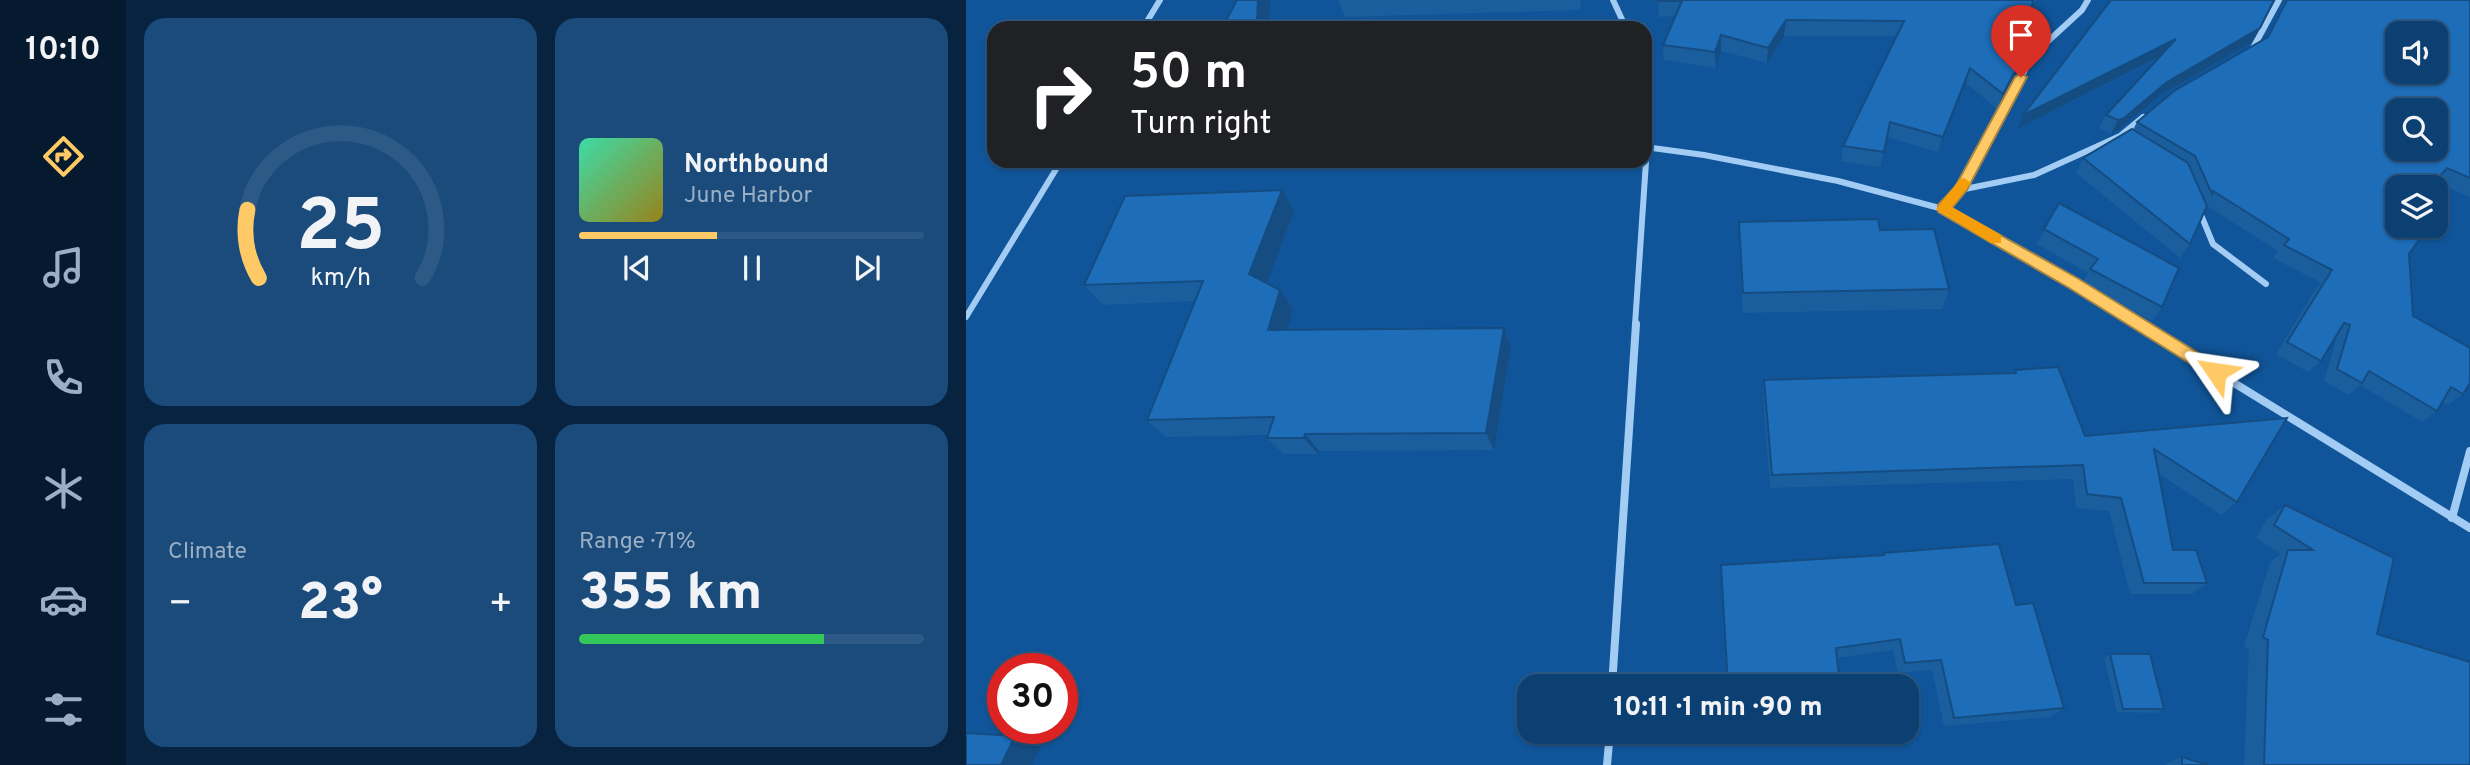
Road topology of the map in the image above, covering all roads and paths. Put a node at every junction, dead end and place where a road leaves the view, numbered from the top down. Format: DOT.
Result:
graph roads {
  1 [pos="1160,0"];
  2 [pos="1613,0"];
  3 [pos="2088,0"];
  4 [pos="2279,0"];
  5 [pos="1147,21"];
  6 [pos="1623,21"];
  7 [pos="2244,53"];
  8 [pos="2146,114"];
  9 [pos="2120,136"];
  10 [pos="2130,143"];
  11 [pos="1652,148"];
  12 [pos="1057,168"];
  13 [pos="1645,168"];
  14 [pos="1961,190"];
  15 [pos="2193,198"];
  16 [pos="1943,209"];
  17 [pos="2266,284"];
  18 [pos="966,317"];
  19 [pos="2470,451"];
  20 [pos="2452,518"];
  21 [pos="2470,528"];
  22 [pos="1613,674"];
  23 [pos="1609,744"];
  24 [pos="1607,765"];
  1 -- 5 [label="street"];
  2 -- 6 [label="street"];
  3 -- 14 [label="street"];
  4 -- 7 [label="street"];
  8 -- 9 [label="street"];
  9 -- 10 [label="street"];
  9 -- 14 [label="street"];
  11 -- 16 [label="street"];
  12 -- 18 [label="street"];
  13 -- 22 [label="street"];
  14 -- 16 [label="street"];
  15 -- 17 [label="street"];
  16 -- 20 [label="street"];
  19 -- 20 [label="street"];
  20 -- 21 [label="street"];
  23 -- 24 [label="street"];
}
